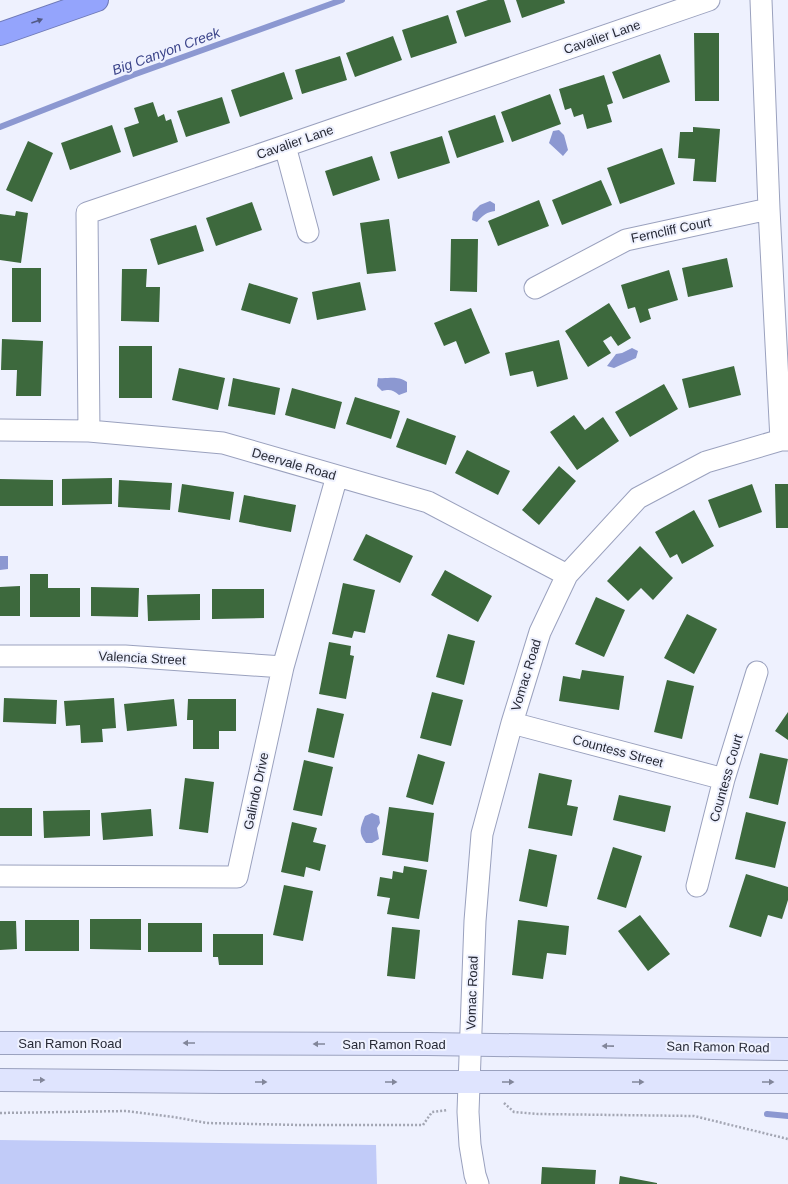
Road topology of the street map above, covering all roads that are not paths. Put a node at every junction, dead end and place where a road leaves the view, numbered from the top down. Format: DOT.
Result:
graph roads {
  1 [pos="97,0"];
  2 [pos="709,0"];
  3 [pos="761,0"];
  4 [pos="0,34"];
  5 [pos="285,146"];
  6 [pos="769,209"];
  7 [pos="308,232"];
  8 [pos="535,288"];
  9 [pos="0,430"];
  10 [pos="89,431"];
  11 [pos="785,440"];
  12 [pos="337,476"];
  13 [pos="567,575"];
  14 [pos="0,656"];
  15 [pos="283,667"];
  16 [pos="757,672"];
  17 [pos="512,723"];
  18 [pos="724,779"];
  19 [pos="0,876"];
  20 [pos="697,886"];
  21 [pos="0,1043"];
  22 [pos="470,1044"];
  23 [pos="788,1049"];
  24 [pos="0,1080"];
  25 [pos="469,1082"];
  26 [pos="788,1082"];
  27 [pos="478,1184"];
  4 -- 1 [label="highway, one-way"];
  2 -- 5 [label="street, Cavalier Lane"];
  3 -- 6 [label="street"];
  5 -- 7 [label="street"];
  5 -- 10 [label="street, Cavalier Lane"];
  6 -- 8 [label="street, Ferncliff Court"];
  6 -- 11 [label="street"];
  9 -- 10 [label="street, Deervale Road"];
  10 -- 12 [label="street, Deervale Road"];
  11 -- 13 [label="street, Vomac Road"];
  12 -- 13 [label="street, Deervale Road"];
  12 -- 15 [label="street, Galindo Drive"];
  13 -- 17 [label="street, Vomac Road"];
  14 -- 15 [label="street, Valencia Street"];
  15 -- 19 [label="street, Galindo Drive"];
  16 -- 18 [label="street, Countess Court"];
  17 -- 18 [label="street, Countess Street"];
  17 -- 22 [label="street, Vomac Road"];
  18 -- 20 [label="street, Countess Court"];
  22 -- 21 [label="main road, San Ramon Road, one-way"];
  23 -- 22 [label="main road, San Ramon Road, one-way"];
  22 -- 25 [label="street, Vomac Road"];
  24 -- 25 [label="main road, one-way"];
  25 -- 26 [label="main road, one-way"];
  25 -- 27 [label="street, Vomac Road"];
}
